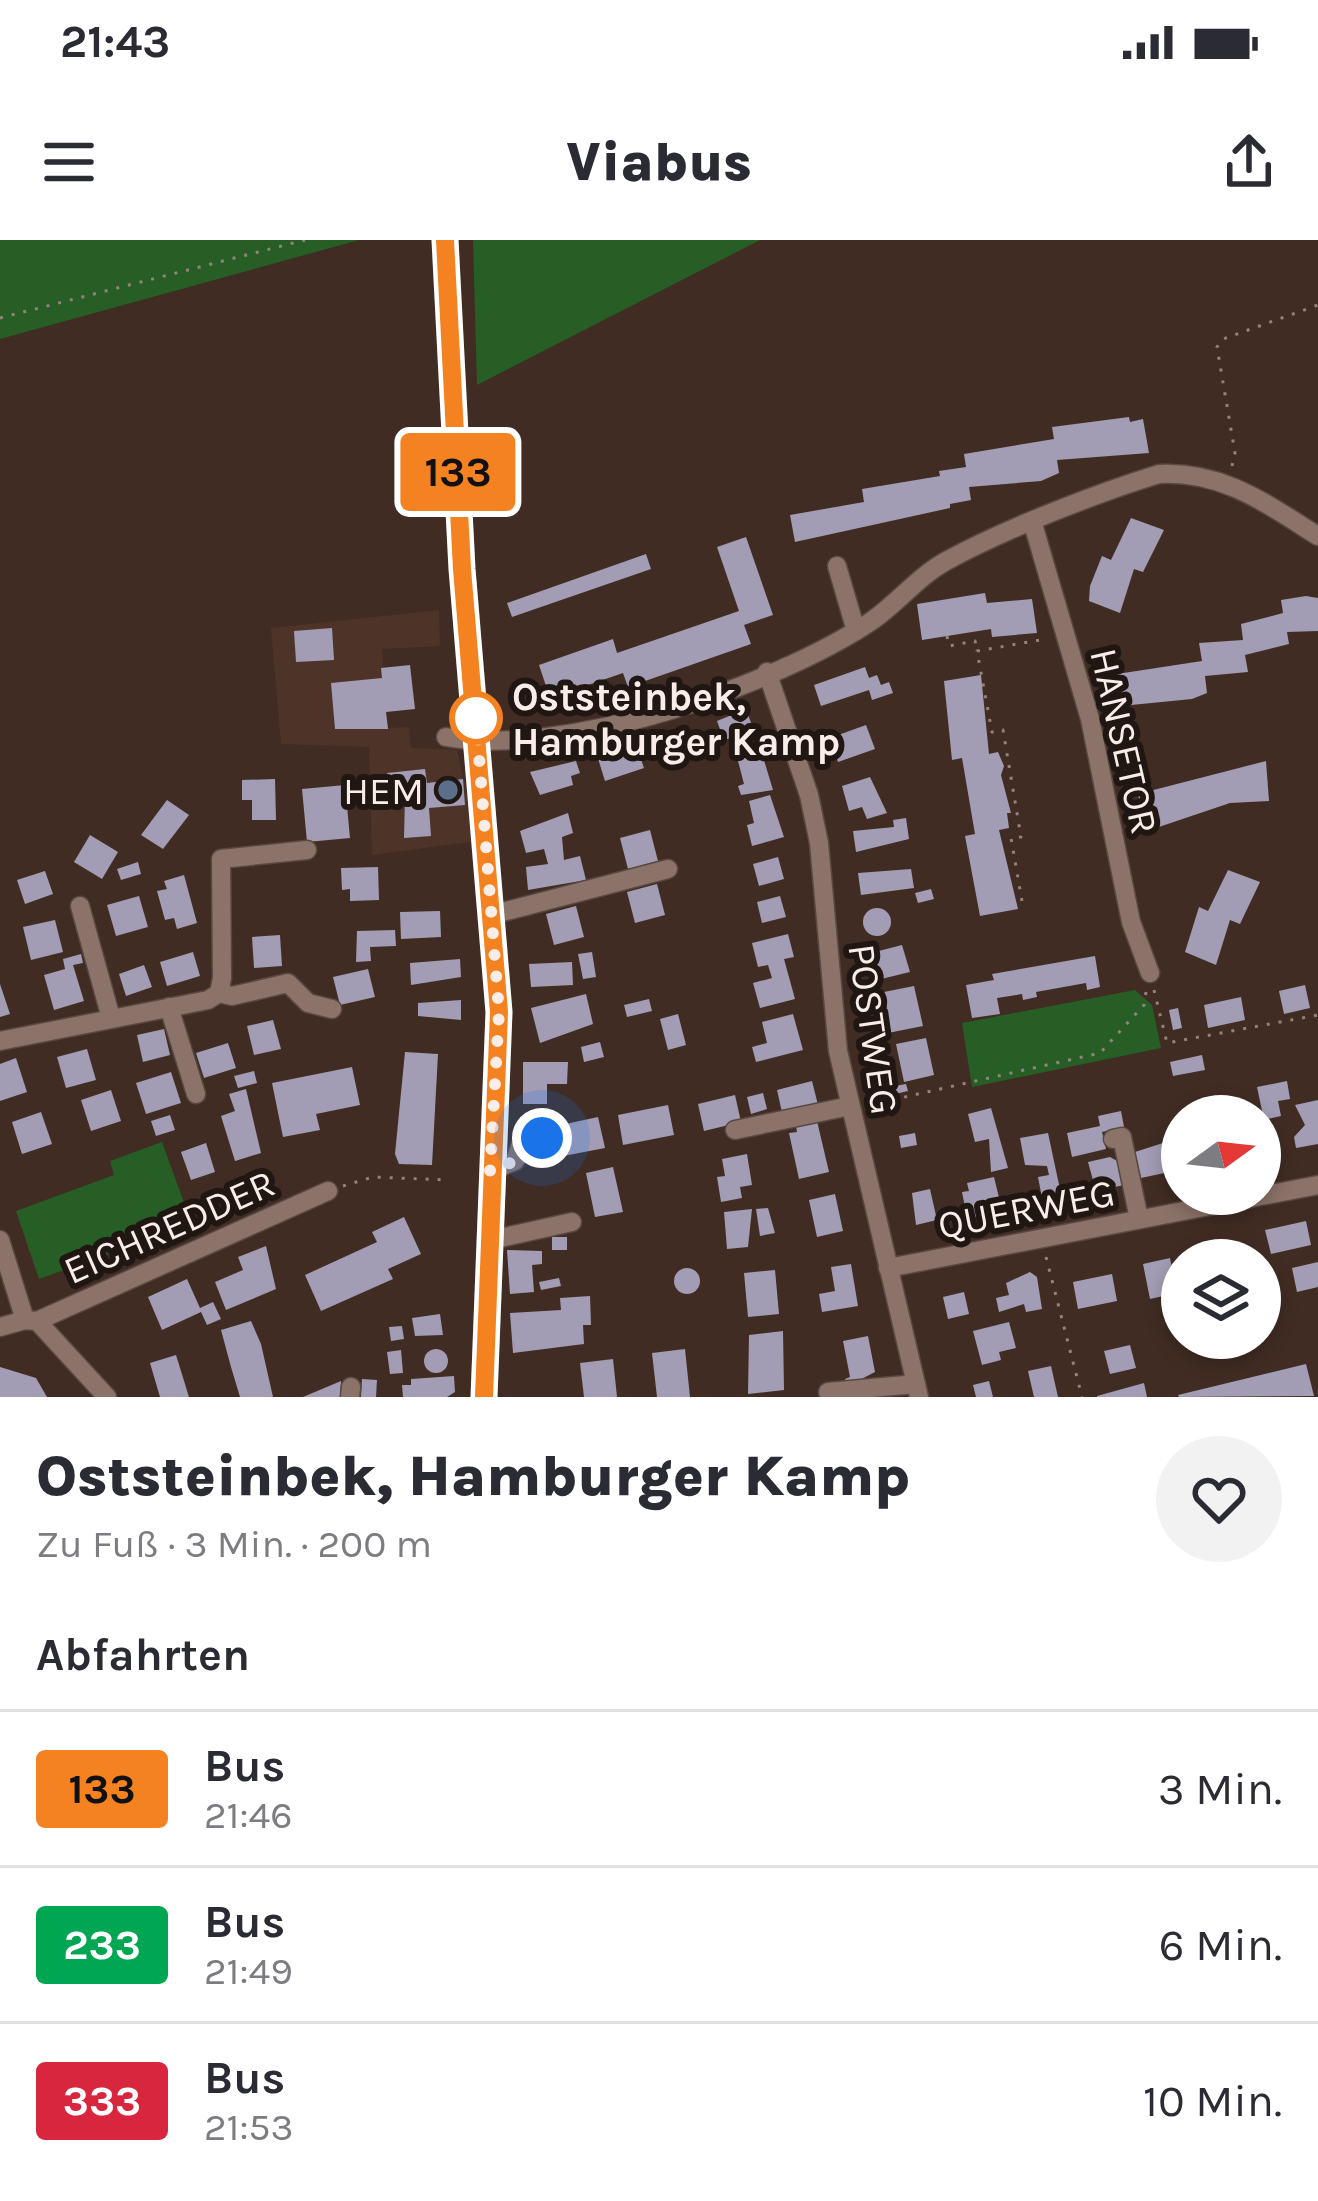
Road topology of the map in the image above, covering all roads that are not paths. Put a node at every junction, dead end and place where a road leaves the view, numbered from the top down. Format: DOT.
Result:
graph roads {
  1 [pos="445,240"];
  2 [pos="1033,524"];
  3 [pos="1318,536"];
  4 [pos="837,566"];
  5 [pos="856,631"];
  6 [pos="767,672"];
  7 [pos="446,737"];
  8 [pos="478,742"];
  9 [pos="307,850"];
  10 [pos="668,869"];
  11 [pos="80,906"];
  12 [pos="491,915"];
  13 [pos="1150,973"];
  14 [pos="219,993"];
  15 [pos="169,1007"];
  16 [pos="332,1009"];
  17 [pos="112,1018"];
  18 [pos="0,1041"];
  19 [pos="196,1094"];
  20 [pos="850,1107"];
  21 [pos="735,1130"];
  22 [pos="542,1138"];
  23 [pos="1113,1139"];
  24 [pos="490,1171"];
  25 [pos="1318,1185"];
  26 [pos="328,1190"];
  27 [pos="1139,1219"];
  28 [pos="572,1222"];
  29 [pos="0,1240"];
  30 [pos="488,1241"];
  31 [pos="888,1268"];
  32 [pos="31,1321"];
  33 [pos="0,1327"];
  34 [pos="918,1390"];
  35 [pos="828,1392"];
  36 [pos="107,1397"];
  37 [pos="484,1397"];
  1 -- 8 [label="main road"];
  2 -- 3 [label="street"];
  2 -- 5 [label="street"];
  2 -- 13 [label="street, HANSETOR"];
  4 -- 5 [label="street"];
  5 -- 6 [label="street"];
  6 -- 8 [label="street"];
  6 -- 20 [label="street, POSTWEG"];
  7 -- 8 [label="street"];
  8 -- 12 [label="main road"];
  9 -- 14 [label="street"];
  10 -- 12 [label="street"];
  11 -- 17 [label="street"];
  12 -- 24 [label="main road"];
  14 -- 15 [label="street"];
  14 -- 16 [label="street"];
  15 -- 17 [label="street"];
  15 -- 19 [label="street"];
  17 -- 18 [label="street"];
  20 -- 21 [label="street"];
  20 -- 31 [label="street, POSTWEG"];
  22 -- 24 [label="street"];
  23 -- 27 [label="street"];
  24 -- 30 [label="main road"];
  25 -- 27 [label="street, QUERWEG"];
  26 -- 32 [label="street, EICHREDDER"];
  27 -- 31 [label="street, QUERWEG"];
  28 -- 30 [label="street"];
  29 -- 32 [label="street, EICHREDDER"];
  30 -- 37 [label="main road"];
  31 -- 34 [label="street, POSTWEG"];
  32 -- 33 [label="street"];
  32 -- 36 [label="street, EICHREDDER"];
  34 -- 35 [label="street"];
}
